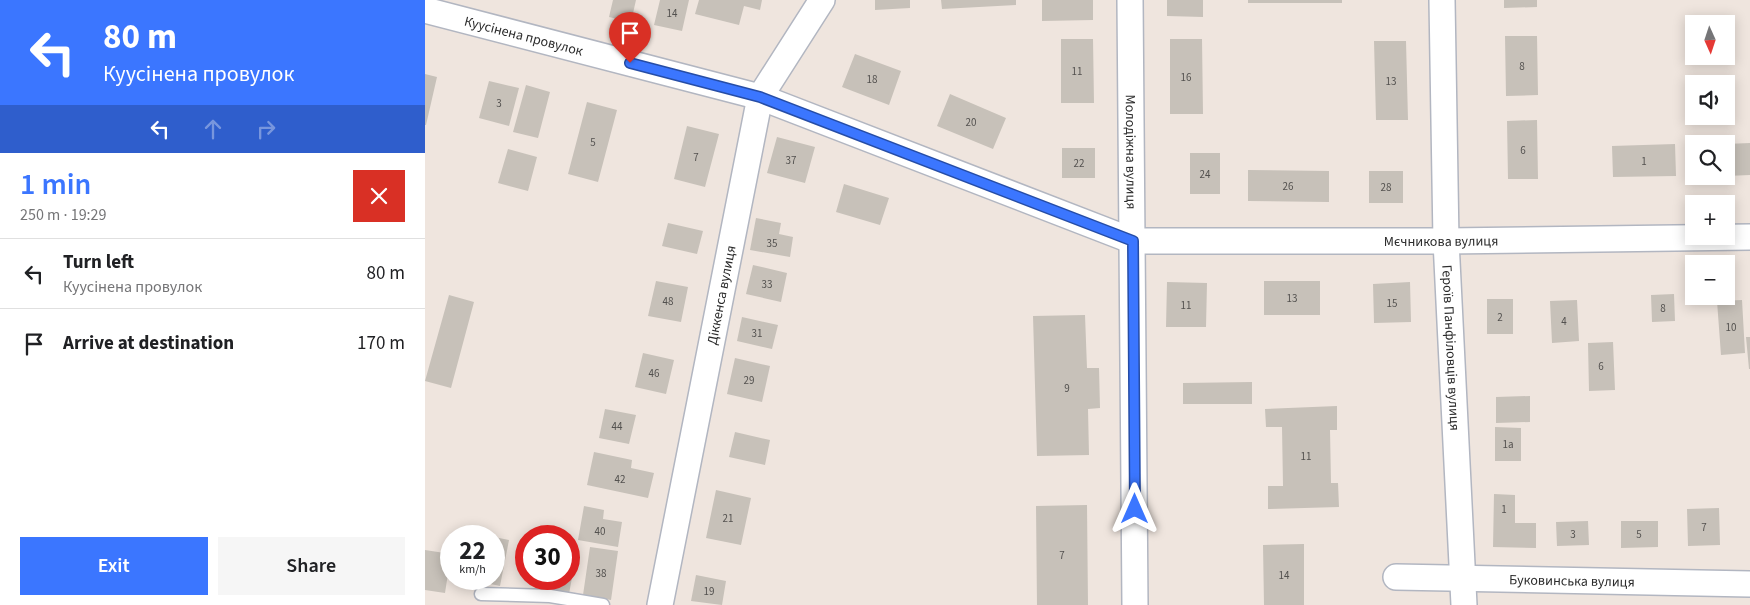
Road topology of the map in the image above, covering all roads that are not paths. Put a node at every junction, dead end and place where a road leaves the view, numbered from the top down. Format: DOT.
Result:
graph roads {
  1 [pos="822,0"];
  2 [pos="1130,0"];
  3 [pos="1442,0"];
  4 [pos="425,10"];
  5 [pos="760,97"];
  6 [pos="1750,237"];
  7 [pos="1133,241"];
  8 [pos="1446,241"];
  9 [pos="1396,577"];
  10 [pos="1464,579"];
  11 [pos="1750,584"];
  12 [pos="481,594"];
  13 [pos="603,605"];
  14 [pos="660,605"];
  15 [pos="1135,605"];
  16 [pos="1464,605"];
  1 -- 5 [label="street, Діккенса вулиця"];
  2 -- 7 [label="street, Молодіжна вулиця"];
  3 -- 8 [label="street, Героїв Панфіловців вулиця"];
  4 -- 5 [label="street, Куусінена провулок"];
  5 -- 7 [label="street, Куусінена провулок"];
  5 -- 14 [label="street, Діккенса вулиця"];
  6 -- 8 [label="street, Мєчникова вулиця"];
  7 -- 8 [label="street, Мєчникова вулиця"];
  7 -- 15 [label="street, Молодіжна вулиця"];
  8 -- 10 [label="street, Героїв Панфіловців вулиця"];
  9 -- 10 [label="street, Буковинська вулиця"];
  10 -- 11 [label="street, Буковинська вулиця"];
  10 -- 16 [label="street, Героїв Панфіловців вулиця"];
  12 -- 13 [label="lane"];
}
